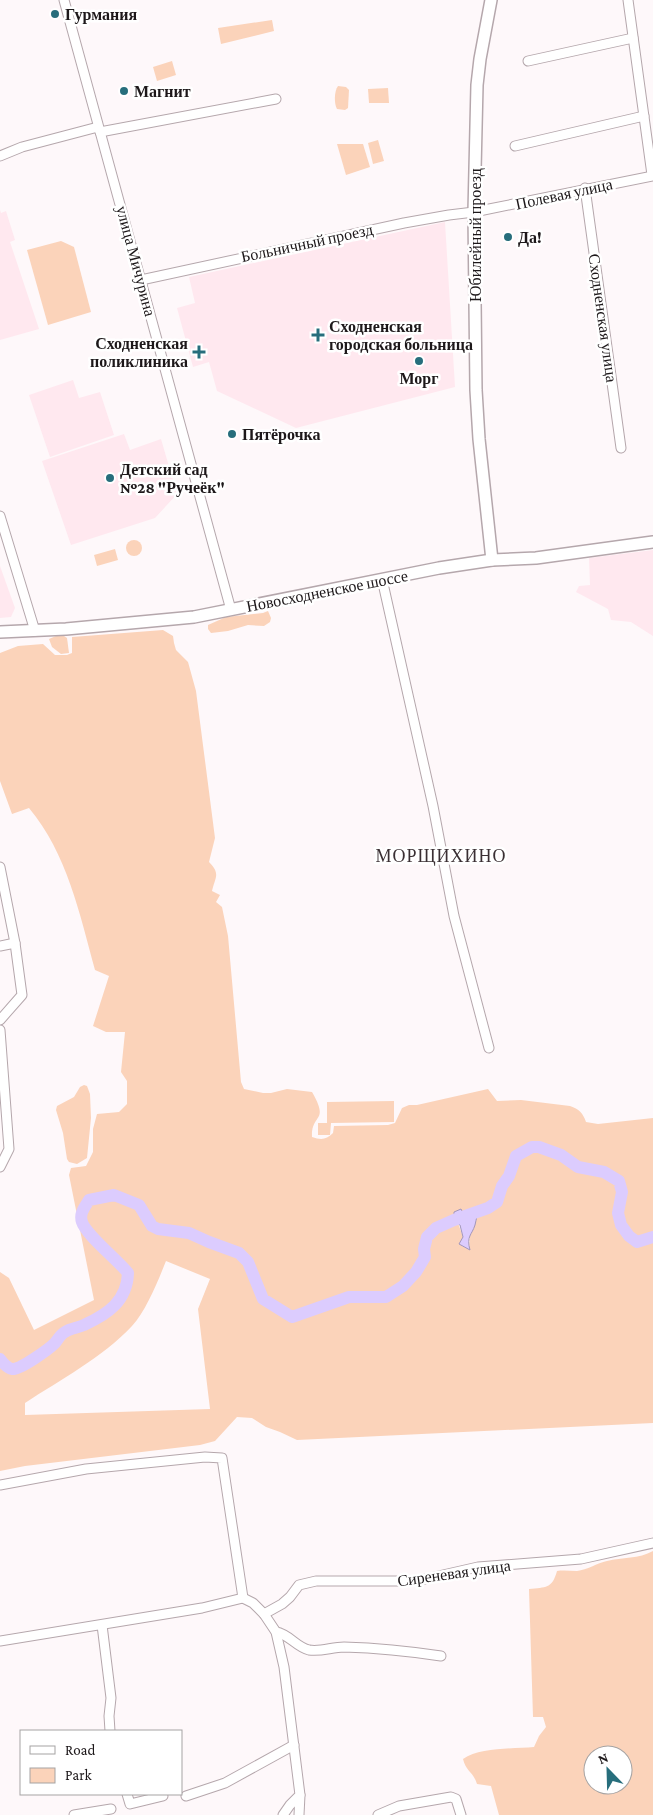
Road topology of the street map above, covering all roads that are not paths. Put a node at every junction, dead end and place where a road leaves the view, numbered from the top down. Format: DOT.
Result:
graph roads {
  1 [pos="64,0"];
  2 [pos="491,0"];
  3 [pos="628,0"];
  4 [pos="633,38"];
  5 [pos="528,61"];
  6 [pos="276,99"];
  7 [pos="644,116"];
  8 [pos="99,130"];
  9 [pos="515,146"];
  10 [pos="0,156"];
  11 [pos="653,176"];
  12 [pos="585,188"];
  13 [pos="474,212"];
  14 [pos="141,280"];
  15 [pos="621,448"];
  16 [pos="0,516"];
  17 [pos="653,542"];
  18 [pos="492,560"];
  19 [pos="382,579"];
  20 [pos="231,610"];
  21 [pos="35,631"];
  22 [pos="0,632"];
  23 [pos="0,867"];
  24 [pos="15,943"];
  25 [pos="0,946"];
  26 [pos="0,1020"];
  27 [pos="0,1030"];
  28 [pos="489,1048"];
  29 [pos="0,1167"];
  30 [pos="0,1485"];
  31 [pos="653,1543"];
  32 [pos="243,1598"];
  33 [pos="264,1614"];
  34 [pos="102,1625"];
  35 [pos="276,1632"];
  36 [pos="0,1641"];
  37 [pos="441,1656"];
  38 [pos="110,1730"];
  39 [pos="294,1745"];
  40 [pos="127,1795"];
  41 [pos="300,1795"];
  42 [pos="163,1796"];
  43 [pos="186,1796"];
  44 [pos="111,1809"];
  45 [pos="74,1815"];
  46 [pos="283,1815"];
  47 [pos="299,1815"];
  48 [pos="378,1815"];
  49 [pos="461,1815"];
  1 -- 8 [label="street, улица Мичурина"];
  2 -- 13 [label="main road, Юбилейный проезд"];
  3 -- 4 [label="street"];
  4 -- 5 [label="street"];
  4 -- 7 [label="street"];
  6 -- 8 [label="street"];
  7 -- 9 [label="street"];
  7 -- 11 [label="street"];
  8 -- 10 [label="street"];
  8 -- 14 [label="street, улица Мичурина"];
  11 -- 12 [label="street, Полевая улица"];
  12 -- 13 [label="street, Полевая улица"];
  12 -- 15 [label="street, Сходненская улица"];
  13 -- 14 [label="street, Больничный проезд"];
  13 -- 18 [label="main road, Юбилейный проезд"];
  14 -- 20 [label="street, улица Мичурина"];
  16 -- 21 [label="street"];
  17 -- 18 [label="main road, Новосходненское шоссе"];
  18 -- 19 [label="main road, Новосходненское шоссе"];
  19 -- 20 [label="main road, Новосходненское шоссе"];
  19 -- 28 [label="street"];
  20 -- 21 [label="main road, Новосходненское шоссе"];
  21 -- 22 [label="main road, Новосходненское шоссе"];
  23 -- 24 [label="street"];
  24 -- 25 [label="street"];
  24 -- 26 [label="street"];
  27 -- 29 [label="street"];
  30 -- 32 [label="street"];
  31 -- 33 [label="street, Сиреневая улица"];
  32 -- 33 [label="street"];
  32 -- 34 [label="street"];
  33 -- 35 [label="street"];
  34 -- 36 [label="street"];
  34 -- 38 [label="street"];
  35 -- 37 [label="street"];
  35 -- 39 [label="street"];
  39 -- 41 [label="street"];
  39 -- 43 [label="street"];
  40 -- 42 [label="street"];
  41 -- 46 [label="street"];
  41 -- 47 [label="street"];
  44 -- 45 [label="street"];
  48 -- 49 [label="street"];
}
